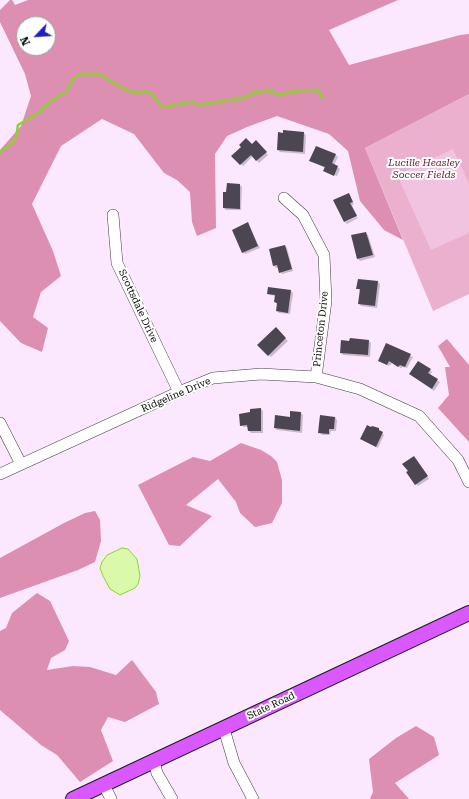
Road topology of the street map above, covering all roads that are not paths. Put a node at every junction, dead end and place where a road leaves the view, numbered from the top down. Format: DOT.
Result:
graph roads {
  1 [pos="284,198"];
  2 [pos="113,215"];
  3 [pos="316,377"];
  4 [pos="179,392"];
  5 [pos="0,423"];
  6 [pos="21,464"];
  7 [pos="0,474"];
  8 [pos="469,482"];
  9 [pos="469,613"];
  10 [pos="224,729"];
  11 [pos="154,761"];
  12 [pos="104,785"];
  13 [pos="74,799"];
  14 [pos="110,799"];
  15 [pos="172,799"];
  16 [pos="252,799"];
  1 -- 3 [label="street, Princeton Drive"];
  2 -- 4 [label="street, Scottsdale Drive"];
  3 -- 4 [label="street, Ridgeline Drive"];
  3 -- 8 [label="street, Ridgeline Drive"];
  4 -- 6 [label="street, Ridgeline Drive"];
  5 -- 6 [label="street"];
  6 -- 7 [label="street, Ridgeline Drive"];
  9 -- 10 [label="main road, State Road"];
  10 -- 11 [label="main road, State Road"];
  10 -- 16 [label="street"];
  11 -- 12 [label="main road, State Road"];
  11 -- 15 [label="street"];
  12 -- 13 [label="main road, State Road"];
  12 -- 14 [label="street"];
}
